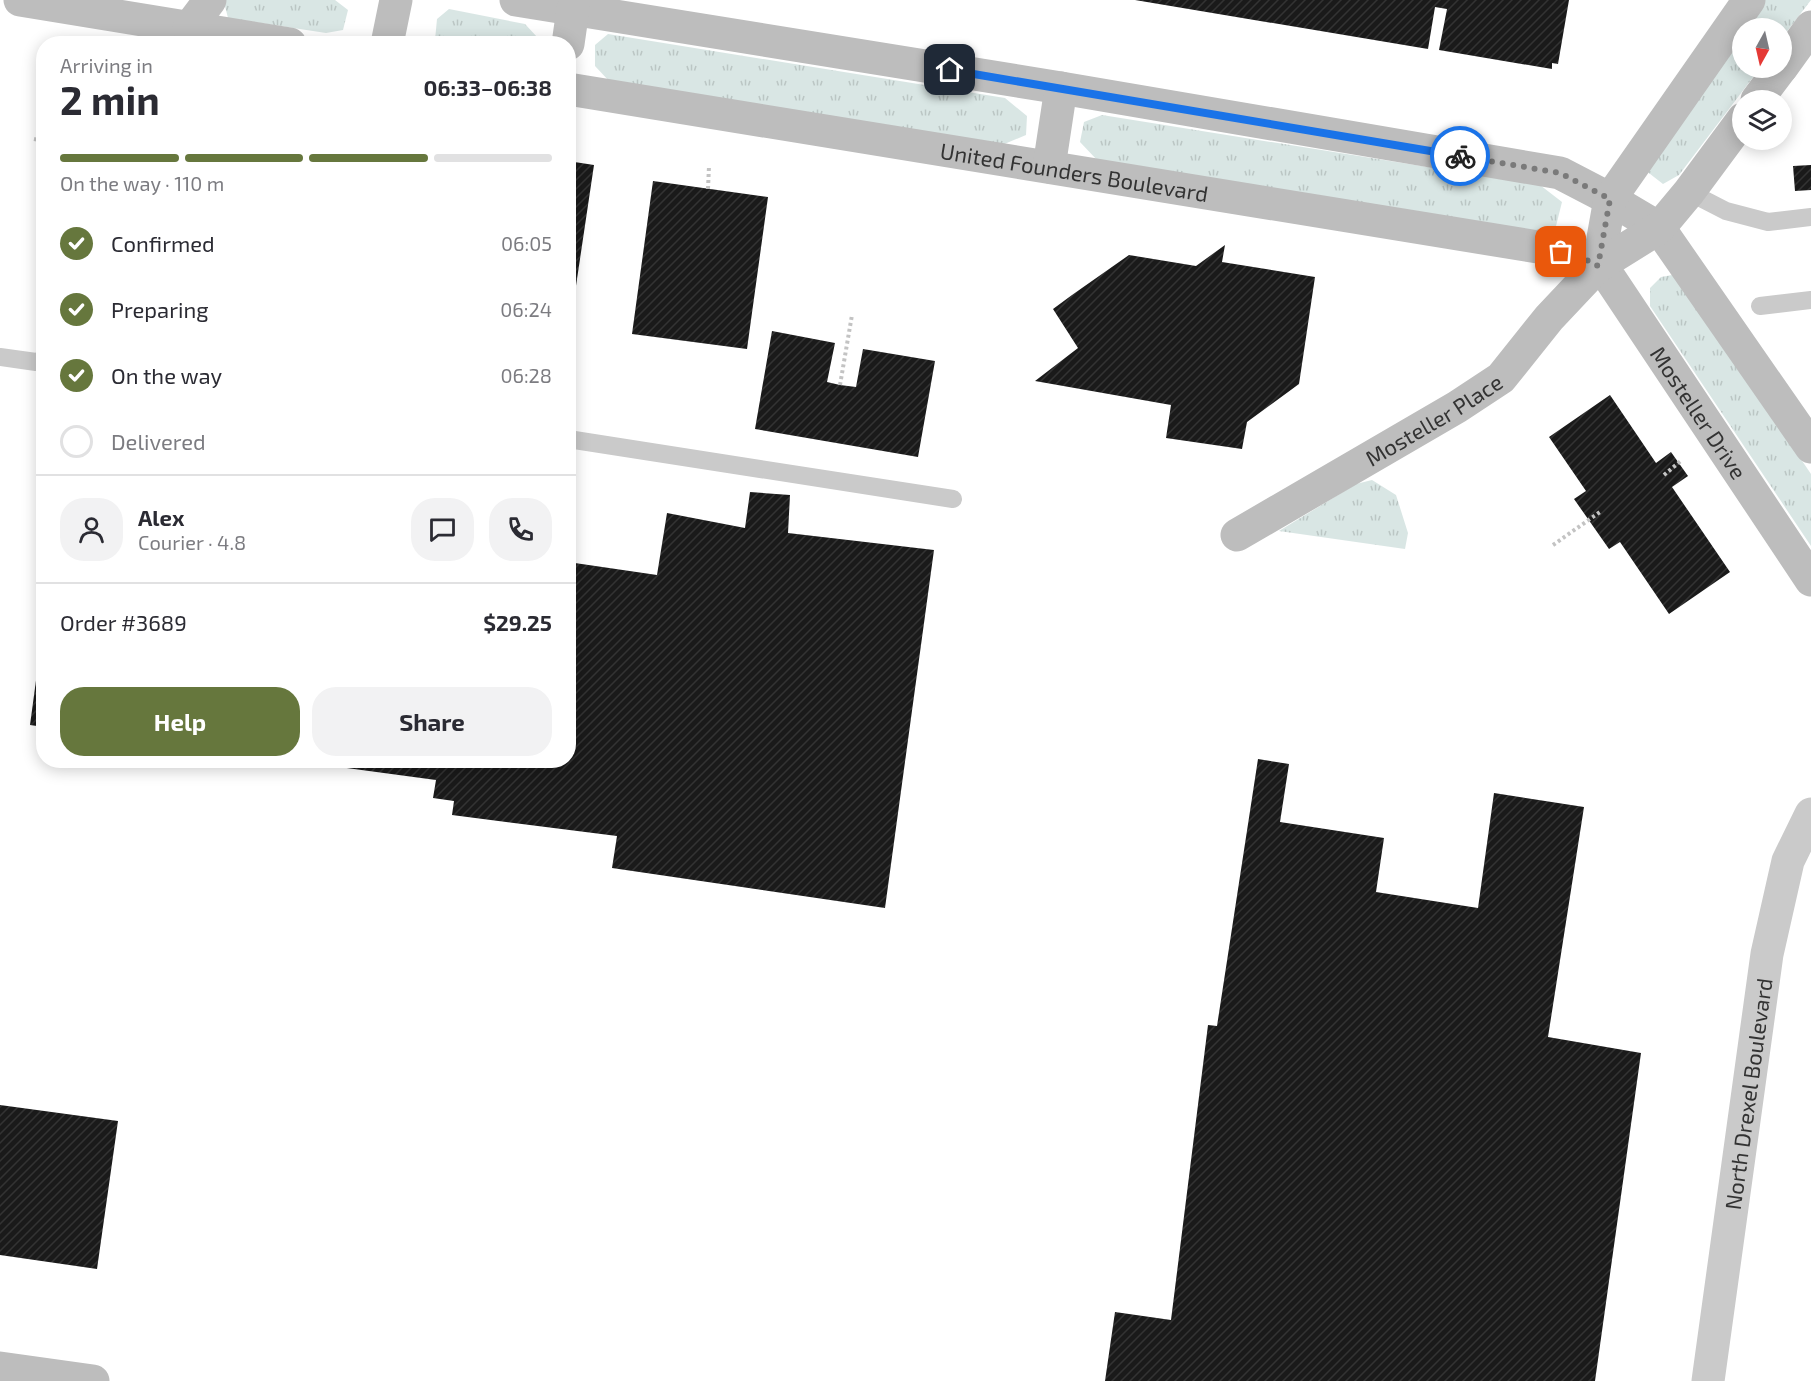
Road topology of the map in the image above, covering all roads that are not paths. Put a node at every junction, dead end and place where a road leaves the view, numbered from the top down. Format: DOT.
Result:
graph roads {
  1 [pos="20,0"];
  2 [pos="210,0"];
  3 [pos="396,0"];
  4 [pos="516,0"];
  5 [pos="1749,0"];
  6 [pos="574,5"];
  7 [pos="189,28"];
  8 [pos="240,36"];
  9 [pos="389,36"];
  10 [pos="569,36"];
  11 [pos="1796,53"];
  12 [pos="1061,88"];
  13 [pos="576,90"];
  14 [pos="1765,90"];
  15 [pos="1732,134"];
  16 [pos="1049,167"];
  17 [pos="1689,192"];
  18 [pos="1610,199"];
  19 [pos="1811,218"];
  20 [pos="1659,228"];
  21 [pos="1588,261"];
  22 [pos="1811,300"];
  23 [pos="1760,306"];
  24 [pos="0,357"];
  25 [pos="36,362"];
  26 [pos="576,440"];
  27 [pos="1811,447"];
  28 [pos="953,500"];
  29 [pos="1238,535"];
  30 [pos="1811,580"];
  31 [pos="1811,814"];
  32 [pos="0,1368"];
  33 [pos="90,1381"];
  34 [pos="1708,1381"];
  1 -- 7 [label="street"];
  2 -- 7 [label="street"];
  3 -- 9 [label="street"];
  4 -- 6 [label="street"];
  5 -- 18 [label="street"];
  6 -- 10 [label="street"];
  6 -- 12 [label="street"];
  7 -- 8 [label="street"];
  11 -- 14 [label="street"];
  12 -- 16 [label="street"];
  12 -- 18 [label="street"];
  13 -- 16 [label="street, United Founders Boulevard"];
  15 -- 17 [label="street"];
  16 -- 21 [label="street, United Founders Boulevard"];
  17 -- 19 [label="lane"];
  17 -- 20 [label="street"];
  18 -- 20 [label="street"];
  18 -- 21 [label="street"];
  20 -- 21 [label="street, Mosteller Place"];
  20 -- 27 [label="street"];
  21 -- 29 [label="street, Mosteller Place"];
  21 -- 30 [label="street, Mosteller Drive"];
  22 -- 23 [label="lane"];
  24 -- 25 [label="lane"];
  26 -- 28 [label="lane"];
  31 -- 34 [label="street, North Drexel Boulevard"];
  32 -- 33 [label="street"];
}
